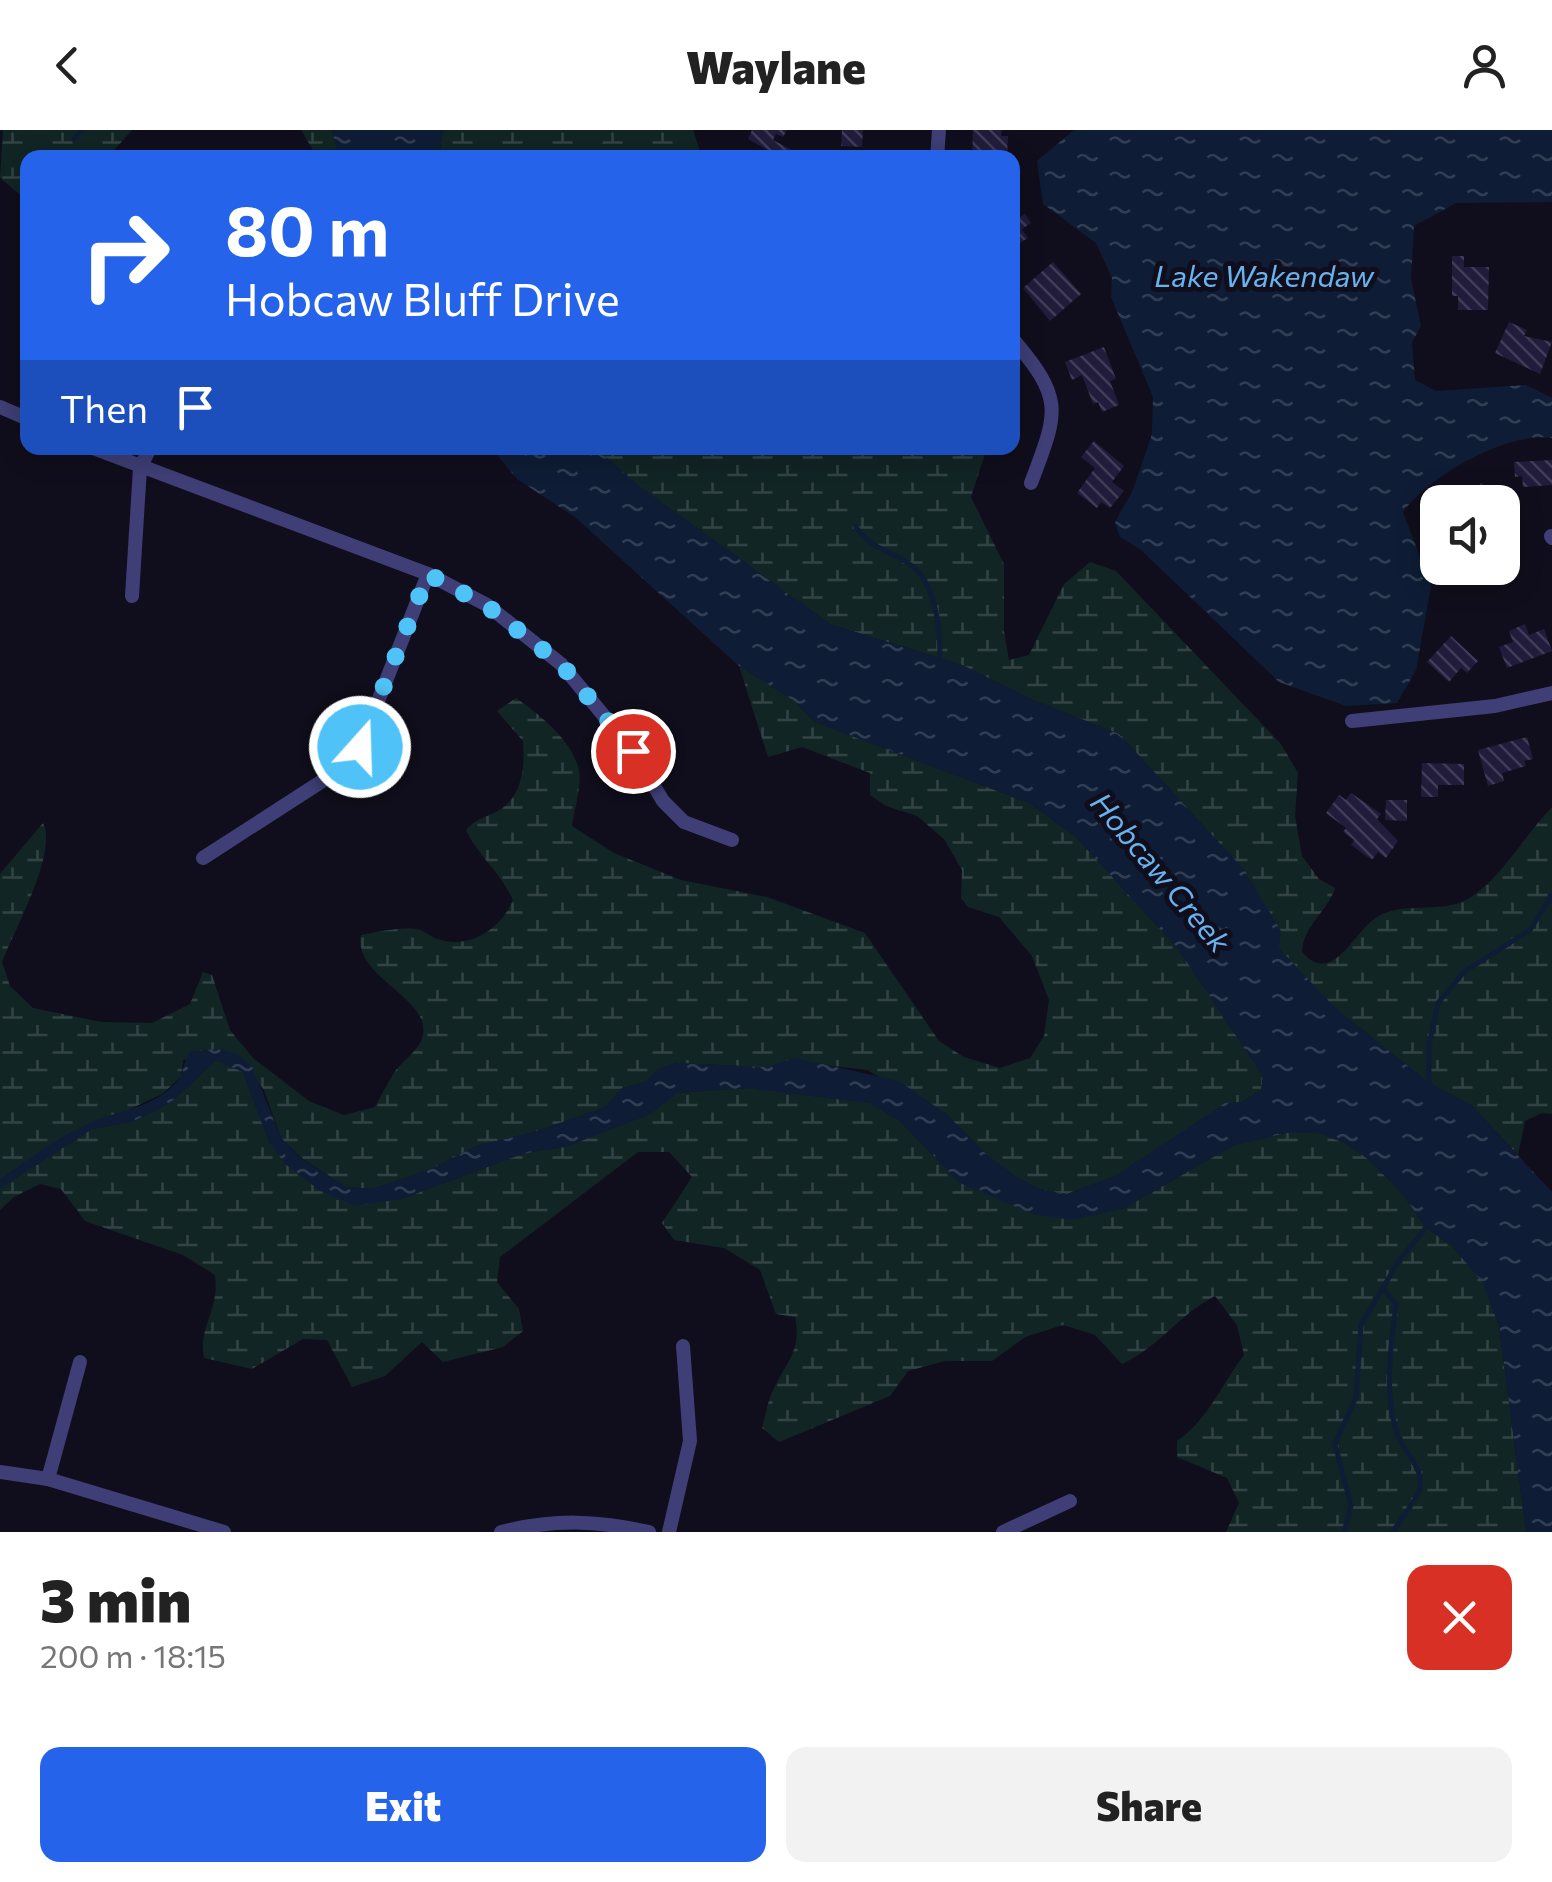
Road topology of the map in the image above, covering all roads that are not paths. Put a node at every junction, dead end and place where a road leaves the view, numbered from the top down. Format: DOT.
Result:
graph roads {
  1 [pos="1020,347"];
  2 [pos="109,455"];
  3 [pos="146,455"];
  4 [pos="140,468"];
  5 [pos="1031,483"];
  6 [pos="428,574"];
  7 [pos="132,596"];
  8 [pos="1552,693"];
  9 [pos="1352,721"];
  10 [pos="732,840"];
  11 [pos="203,858"];
  12 [pos="683,1346"];
  13 [pos="80,1362"];
  14 [pos="0,1472"];
  15 [pos="48,1479"];
  16 [pos="1070,1502"];
  17 [pos="224,1532"];
  18 [pos="501,1532"];
  19 [pos="649,1532"];
  20 [pos="669,1532"];
  21 [pos="1003,1532"];
  1 -- 5 [label="street"];
  2 -- 4 [label="street"];
  3 -- 4 [label="street"];
  4 -- 6 [label="street"];
  4 -- 7 [label="street"];
  6 -- 10 [label="street"];
  6 -- 11 [label="street"];
  8 -- 9 [label="street"];
  12 -- 20 [label="street"];
  13 -- 15 [label="street"];
  14 -- 15 [label="street"];
  15 -- 17 [label="street"];
  16 -- 21 [label="street"];
  18 -- 19 [label="street"];
}
